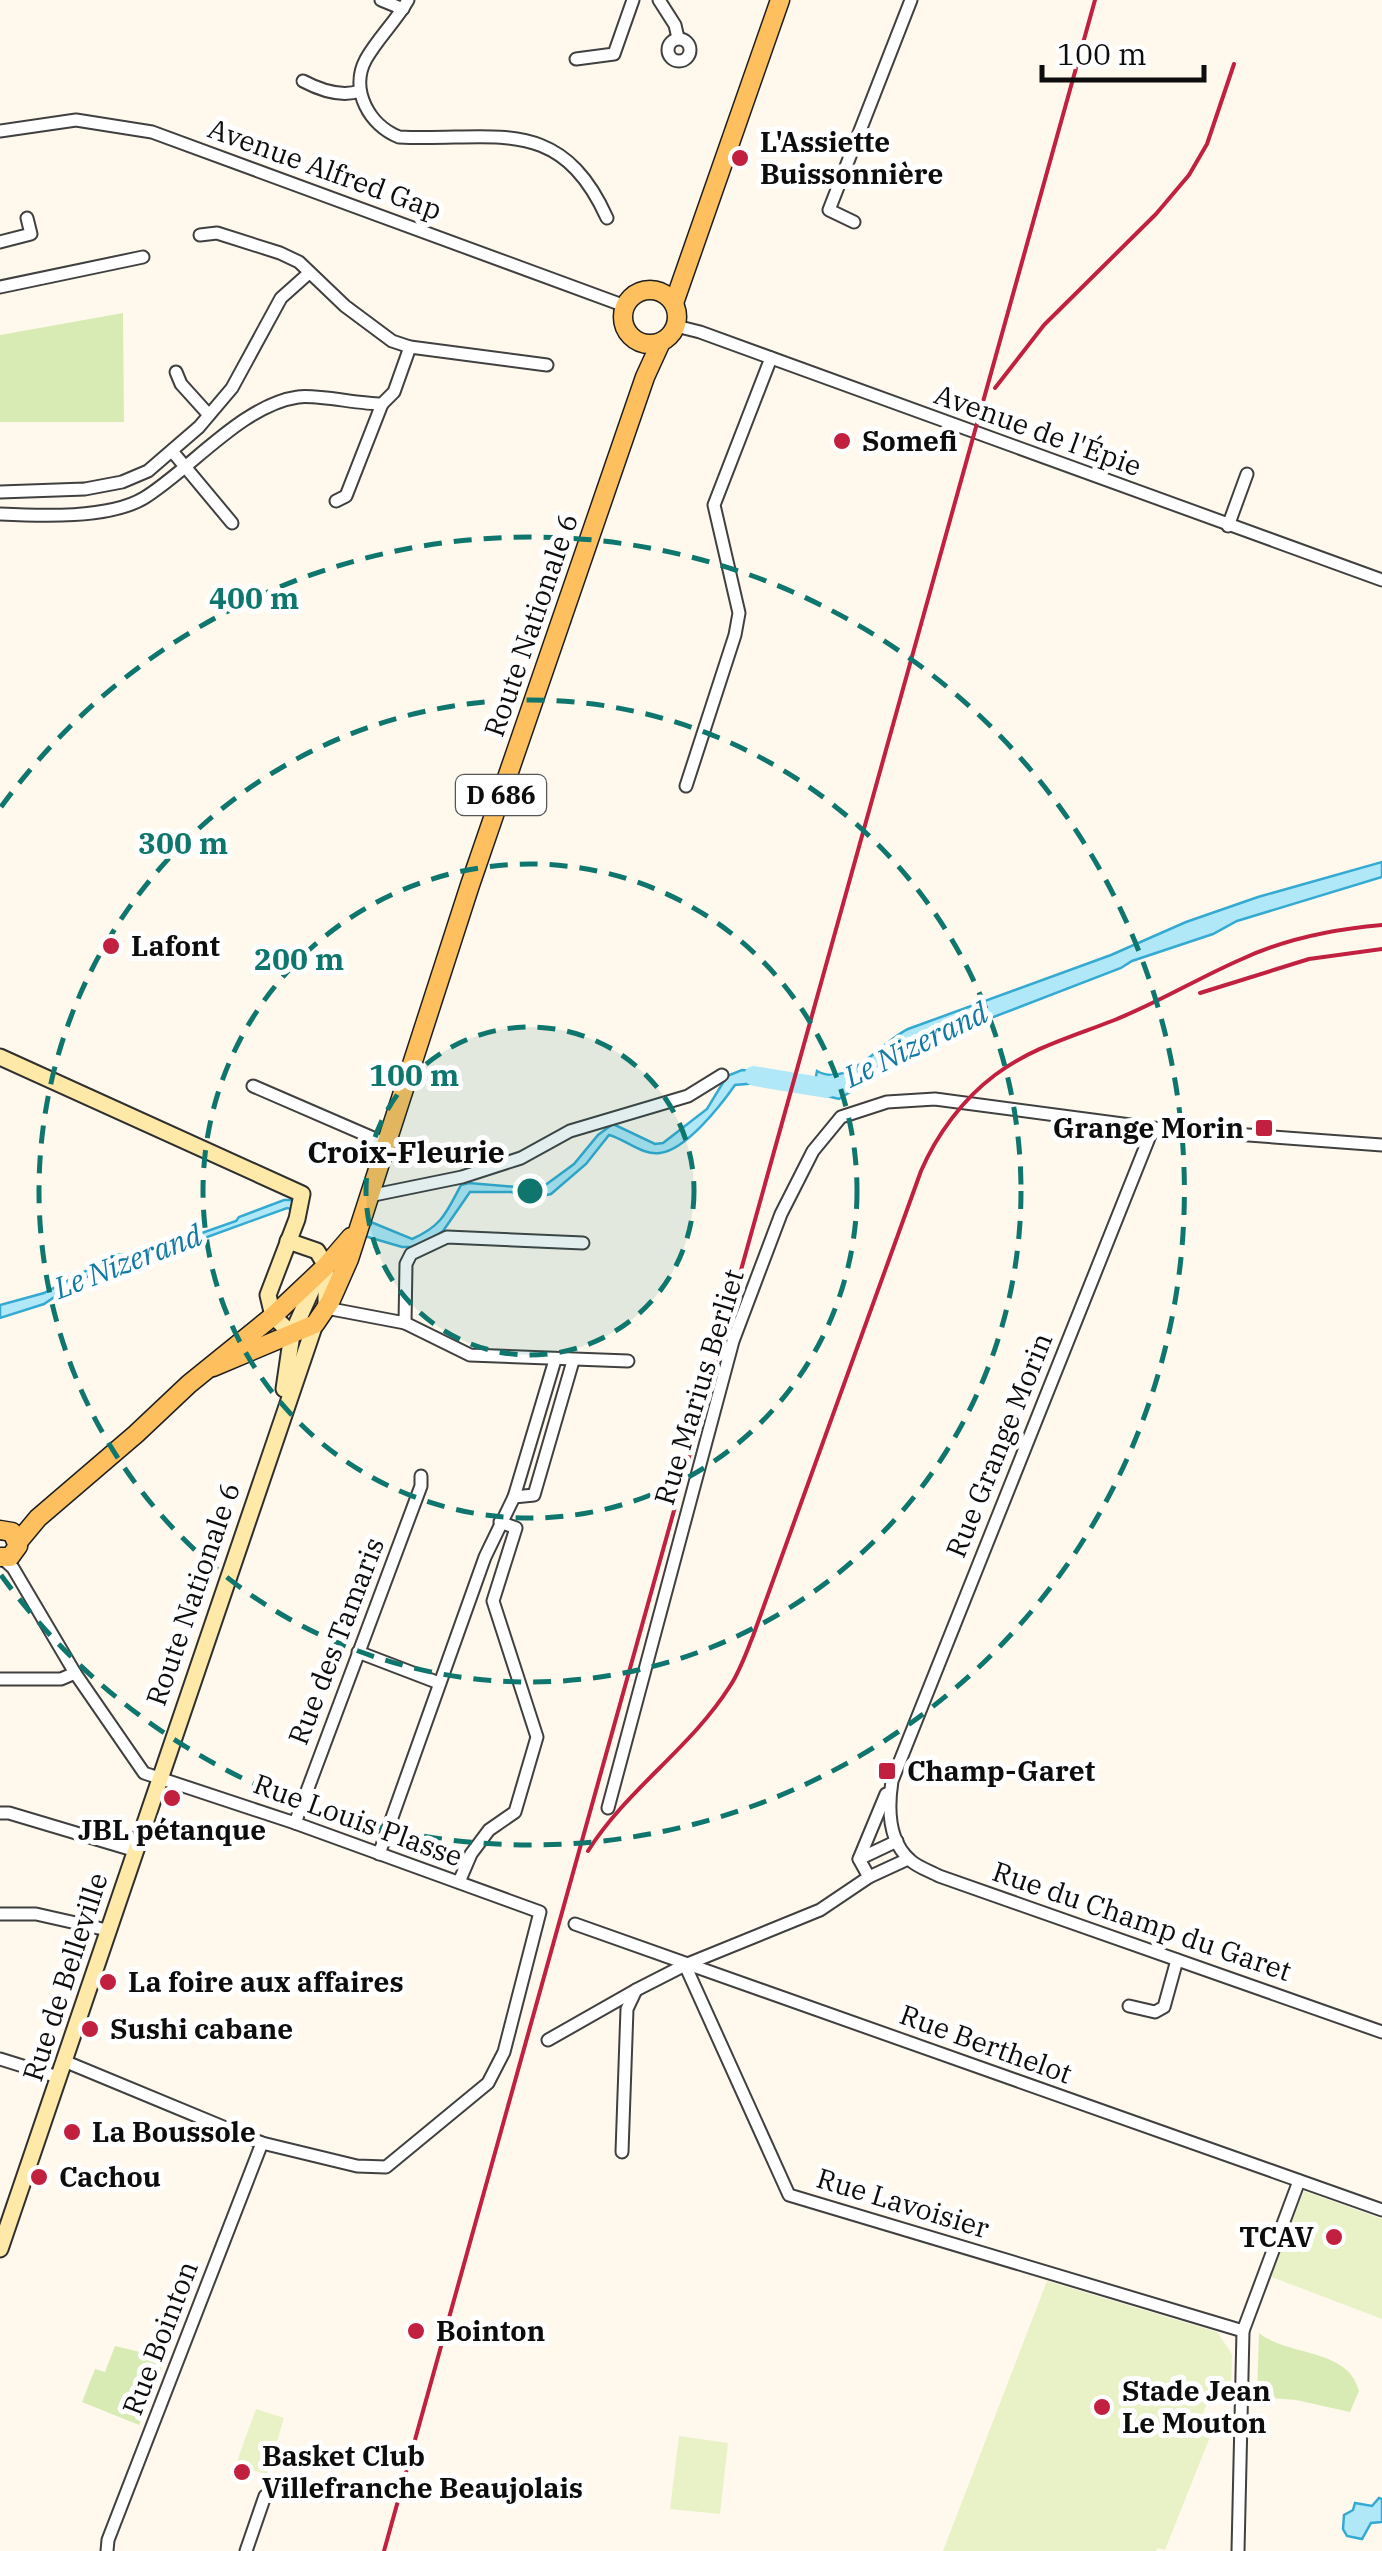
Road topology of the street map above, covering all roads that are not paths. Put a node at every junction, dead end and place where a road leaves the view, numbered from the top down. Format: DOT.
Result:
graph roads {
  1 [pos="381,0"];
  2 [pos="634,0"];
  3 [pos="659,0"];
  4 [pos="780,0"];
  5 [pos="911,0"];
  6 [pos="406,4"];
  7 [pos="678,38"];
  8 [pos="576,60"];
  9 [pos="303,81"];
  10 [pos="360,91"];
  11 [pos="0,131"];
  12 [pos="27,218"];
  13 [pos="607,218"];
  14 [pos="854,222"];
  15 [pos="200,236"];
  16 [pos="0,242"];
  17 [pos="143,257"];
  18 [pos="308,273"];
  19 [pos="0,287"];
  20 [pos="667,297"];
  21 [pos="625,306"];
  22 [pos="676,326"];
  23 [pos="638,342"];
  24 [pos="660,342"];
  25 [pos="410,347"];
  26 [pos="772,358"];
  27 [pos="548,365"];
  28 [pos="176,372"];
  29 [pos="644,377"];
  30 [pos="382,404"];
  31 [pos="209,415"];
  32 [pos="172,451"];
  33 [pos="184,466"];
  34 [pos="1247,474"];
  35 [pos="0,492"];
  36 [pos="336,501"];
  37 [pos="0,514"];
  38 [pos="232,523"];
  39 [pos="1228,526"];
  40 [pos="1382,580"];
  41 [pos="686,786"];
  42 [pos="0,1056"];
  43 [pos="722,1075"];
  44 [pos="253,1086"];
  45 [pos="1153,1128"];
  46 [pos="386,1144"];
  47 [pos="1382,1144"];
  48 [pos="369,1196"];
  49 [pos="358,1224"];
  50 [pos="288,1241"];
  51 [pos="583,1243"];
  52 [pos="322,1270"];
  53 [pos="326,1308"];
  54 [pos="273,1316"];
  55 [pos="314,1324"];
  56 [pos="405,1324"];
  57 [pos="292,1334"];
  58 [pos="555,1360"];
  59 [pos="573,1360"];
  60 [pos="628,1361"];
  61 [pos="214,1367"];
  62 [pos="279,1428"];
  63 [pos="422,1476"];
  64 [pos="514,1497"];
  65 [pos="500,1522"];
  66 [pos="7,1544"];
  67 [pos="358,1652"];
  68 [pos="75,1673"];
  69 [pos="0,1680"];
  70 [pos="439,1682"];
  71 [pos="158,1778"];
  72 [pos="892,1781"];
  73 [pos="608,1808"];
  74 [pos="0,1813"];
  75 [pos="295,1823"];
  76 [pos="897,1841"];
  77 [pos="133,1850"];
  78 [pos="379,1854"];
  79 [pos="860,1859"];
  80 [pos="908,1859"];
  81 [pos="869,1877"];
  82 [pos="459,1882"];
  83 [pos="0,1914"];
  84 [pos="574,1924"];
  85 [pos="108,1930"];
  86 [pos="1177,1960"];
  87 [pos="685,1965"];
  88 [pos="636,1990"];
  89 [pos="1129,2006"];
  90 [pos="1382,2032"];
  91 [pos="548,2040"];
  92 [pos="0,2059"];
  93 [pos="61,2069"];
  94 [pos="262,2143"];
  95 [pos="622,2152"];
  96 [pos="1299,2181"];
  97 [pos="1382,2210"];
  98 [pos="0,2249"];
  99 [pos="1244,2332"];
  100 [pos="265,2496"];
  101 [pos="107,2551"];
  102 [pos="246,2551"];
  103 [pos="1238,2551"];
  1 -- 6 [label="street"];
  2 -- 8 [label="street"];
  3 -- 7 [label="street"];
  4 -- 20 [label="main road"];
  5 -- 14 [label="street"];
  6 -- 10 [label="street"];
  9 -- 10 [label="street"];
  10 -- 13 [label="street"];
  11 -- 21 [label="street, Avenue Alfred Gap"];
  12 -- 16 [label="street"];
  15 -- 18 [label="street"];
  17 -- 19 [label="street"];
  18 -- 25 [label="street"];
  18 -- 31 [label="street"];
  20 -- 21 [label="main road"];
  20 -- 22 [label="main road"];
  21 -- 23 [label="main road"];
  22 -- 24 [label="main road"];
  22 -- 26 [label="street, Avenue de l'Épie"];
  23 -- 24 [label="main road"];
  23 -- 29 [label="main road, Route Nationale 6"];
  24 -- 29 [label="main road, Route Nationale 6 / D 686"];
  25 -- 27 [label="street"];
  25 -- 30 [label="street"];
  26 -- 39 [label="street, Avenue de l'Épie"];
  26 -- 41 [label="street"];
  28 -- 31 [label="street"];
  29 -- 46 [label="main road, Route Nationale 6 / D 686"];
  30 -- 33 [label="street"];
  30 -- 36 [label="street"];
  31 -- 32 [label="street"];
  32 -- 33 [label="street"];
  32 -- 35 [label="street"];
  33 -- 37 [label="street"];
  33 -- 38 [label="street"];
  34 -- 39 [label="street"];
  39 -- 40 [label="street, Avenue de l'Épie"];
  42 -- 50 [label="main road"];
  43 -- 48 [label="street"];
  44 -- 46 [label="street"];
  45 -- 47 [label="street, Rue Marius Berliet"];
  45 -- 72 [label="street, Rue Grange Morin"];
  45 -- 73 [label="street, Rue Marius Berliet"];
  46 -- 48 [label="main road, Route Nationale 6 / D 686"];
  48 -- 49 [label="main road, Route Nationale 6 / D 686"];
  49 -- 52 [label="main road, Route Nationale 6 / D 686"];
  49 -- 53 [label="main road, Route Nationale 6 / D 686"];
  50 -- 52 [label="main road"];
  50 -- 54 [label="main road"];
  51 -- 56 [label="street"];
  52 -- 53 [label="main road"];
  52 -- 54 [label="main road"];
  52 -- 57 [label="main road, Route Nationale 6 / D 686"];
  53 -- 55 [label="main road, Route Nationale 6 / D 686"];
  53 -- 56 [label="street"];
  54 -- 57 [label="main road"];
  54 -- 61 [label="main road"];
  55 -- 57 [label="main road, D 686"];
  55 -- 62 [label="main road, Route Nationale 6 / D 686"];
  56 -- 58 [label="street"];
  57 -- 61 [label="main road, D 686"];
  57 -- 62 [label="main road, Route Nationale 6 / D 686"];
  58 -- 59 [label="street"];
  58 -- 64 [label="street"];
  59 -- 60 [label="street"];
  59 -- 64 [label="street"];
  61 -- 66 [label="main road"];
  62 -- 71 [label="main road, Route Nationale 6 / D 686"];
  63 -- 67 [label="street, Rue des Tamaris"];
  64 -- 65 [label="street"];
  65 -- 70 [label="street"];
  65 -- 82 [label="street"];
  66 -- 68 [label="street"];
  67 -- 70 [label="street"];
  67 -- 75 [label="street, Rue des Tamaris"];
  68 -- 69 [label="street"];
  68 -- 71 [label="street"];
  70 -- 78 [label="street"];
  71 -- 75 [label="street, Rue Louis Plasse"];
  71 -- 77 [label="main road, Rue de Belleville / D 686"];
  72 -- 76 [label="street, Rue Grange Morin"];
  72 -- 79 [label="street, Rue Grange Morin"];
  74 -- 77 [label="street"];
  75 -- 78 [label="street, Rue Louis Plasse"];
  76 -- 79 [label="street"];
  76 -- 80 [label="street"];
  77 -- 85 [label="main road, Rue de Belleville / D 686"];
  78 -- 82 [label="street, Rue Louis Plasse"];
  79 -- 81 [label="street"];
  80 -- 81 [label="street"];
  80 -- 86 [label="street, Rue du Champ du Garet"];
  81 -- 87 [label="street"];
  82 -- 94 [label="street, Rue Louis Plasse"];
  83 -- 85 [label="street"];
  84 -- 87 [label="street, Rue Berthelot"];
  85 -- 93 [label="main road, Rue de Belleville / D 686"];
  86 -- 89 [label="street"];
  86 -- 90 [label="street, Rue du Champ du Garet"];
  87 -- 88 [label="street"];
  87 -- 96 [label="street, Rue Berthelot"];
  87 -- 99 [label="street, Rue Lavoisier"];
  88 -- 91 [label="street"];
  88 -- 95 [label="street"];
  92 -- 93 [label="street"];
  93 -- 94 [label="street"];
  93 -- 98 [label="main road, Rue de Belleville / D 686"];
  94 -- 101 [label="street, Rue Bointon"];
  96 -- 97 [label="street, Rue Berthelot"];
  96 -- 99 [label="street"];
  99 -- 103 [label="street"];
  100 -- 102 [label="street"];
}
